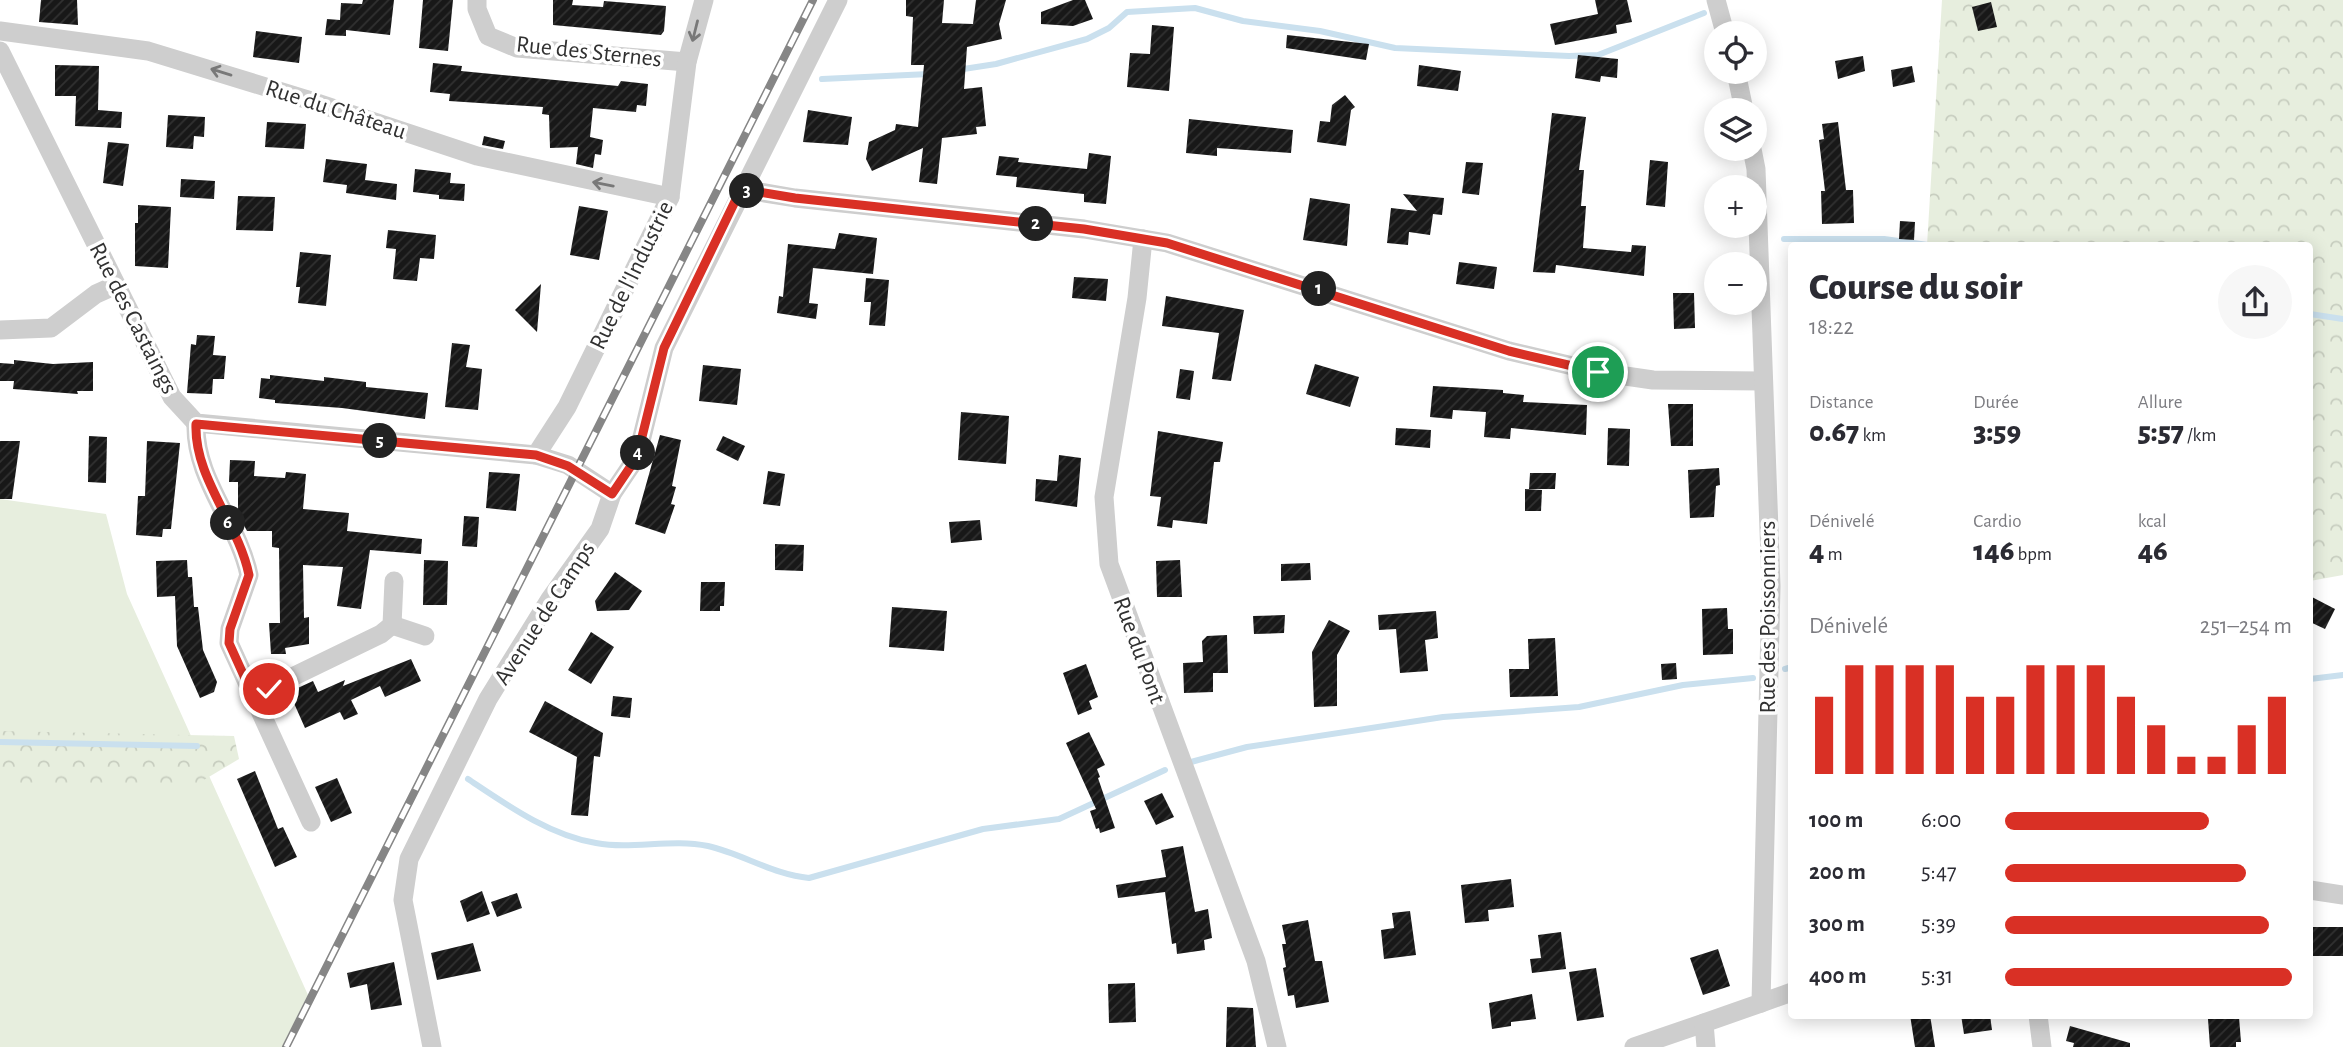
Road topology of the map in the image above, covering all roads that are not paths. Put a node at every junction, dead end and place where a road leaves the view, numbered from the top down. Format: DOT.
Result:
graph roads {
  1 [pos="477,0"];
  2 [pos="704,0"];
  3 [pos="838,0"];
  4 [pos="1716,0"];
  5 [pos="1722,21"];
  6 [pos="0,31"];
  7 [pos="0,51"];
  8 [pos="687,62"];
  9 [pos="1754,161"];
  10 [pos="741,189"];
  11 [pos="670,197"];
  12 [pos="1143,239"];
  13 [pos="116,285"];
  14 [pos="0,330"];
  15 [pos="1762,381"];
  16 [pos="196,424"];
  17 [pos="536,455"];
  18 [pos="612,494"];
  19 [pos="394,581"];
  20 [pos="392,625"];
  21 [pos="425,636"];
  22 [pos="253,696"];
  23 [pos="311,822"];
  24 [pos="2313,890"];
  25 [pos="2343,895"];
  26 [pos="1788,993"];
  27 [pos="1761,1003"];
  28 [pos="2038,1019"];
  29 [pos="1704,1023"];
  30 [pos="432,1047"];
  31 [pos="1277,1047"];
  32 [pos="1634,1047"];
  33 [pos="1706,1047"];
  34 [pos="2042,1047"];
  1 -- 8 [label="street, Rue des Sternes"];
  2 -- 8 [label="street, Rue de l'Industrie, one-way"];
  3 -- 10 [label="street, Avenue de Camps"];
  4 -- 5 [label="street"];
  11 -- 6 [label="street, Rue du Château, one-way"];
  7 -- 13 [label="street, Rue des Castaings"];
  8 -- 11 [label="street, Rue de l'Industrie"];
  9 -- 15 [label="street, Rue des Poissonniers"];
  10 -- 12 [label="street"];
  10 -- 18 [label="street, Avenue de Camps"];
  11 -- 17 [label="street, Rue de l'Industrie"];
  12 -- 15 [label="street"];
  12 -- 31 [label="street, Rue du Pont"];
  13 -- 14 [label="street"];
  13 -- 16 [label="street, Rue des Castaings"];
  15 -- 27 [label="street, Rue des Poissonniers"];
  16 -- 17 [label="street"];
  16 -- 22 [label="street"];
  17 -- 18 [label="street"];
  18 -- 30 [label="street, Avenue de Camps"];
  19 -- 20 [label="street"];
  20 -- 21 [label="street"];
  20 -- 22 [label="street"];
  22 -- 23 [label="street"];
  24 -- 25 [label="street"];
  26 -- 27 [label="street"];
  27 -- 29 [label="street"];
  28 -- 34 [label="street"];
  29 -- 32 [label="street"];
  29 -- 33 [label="street"];
}
